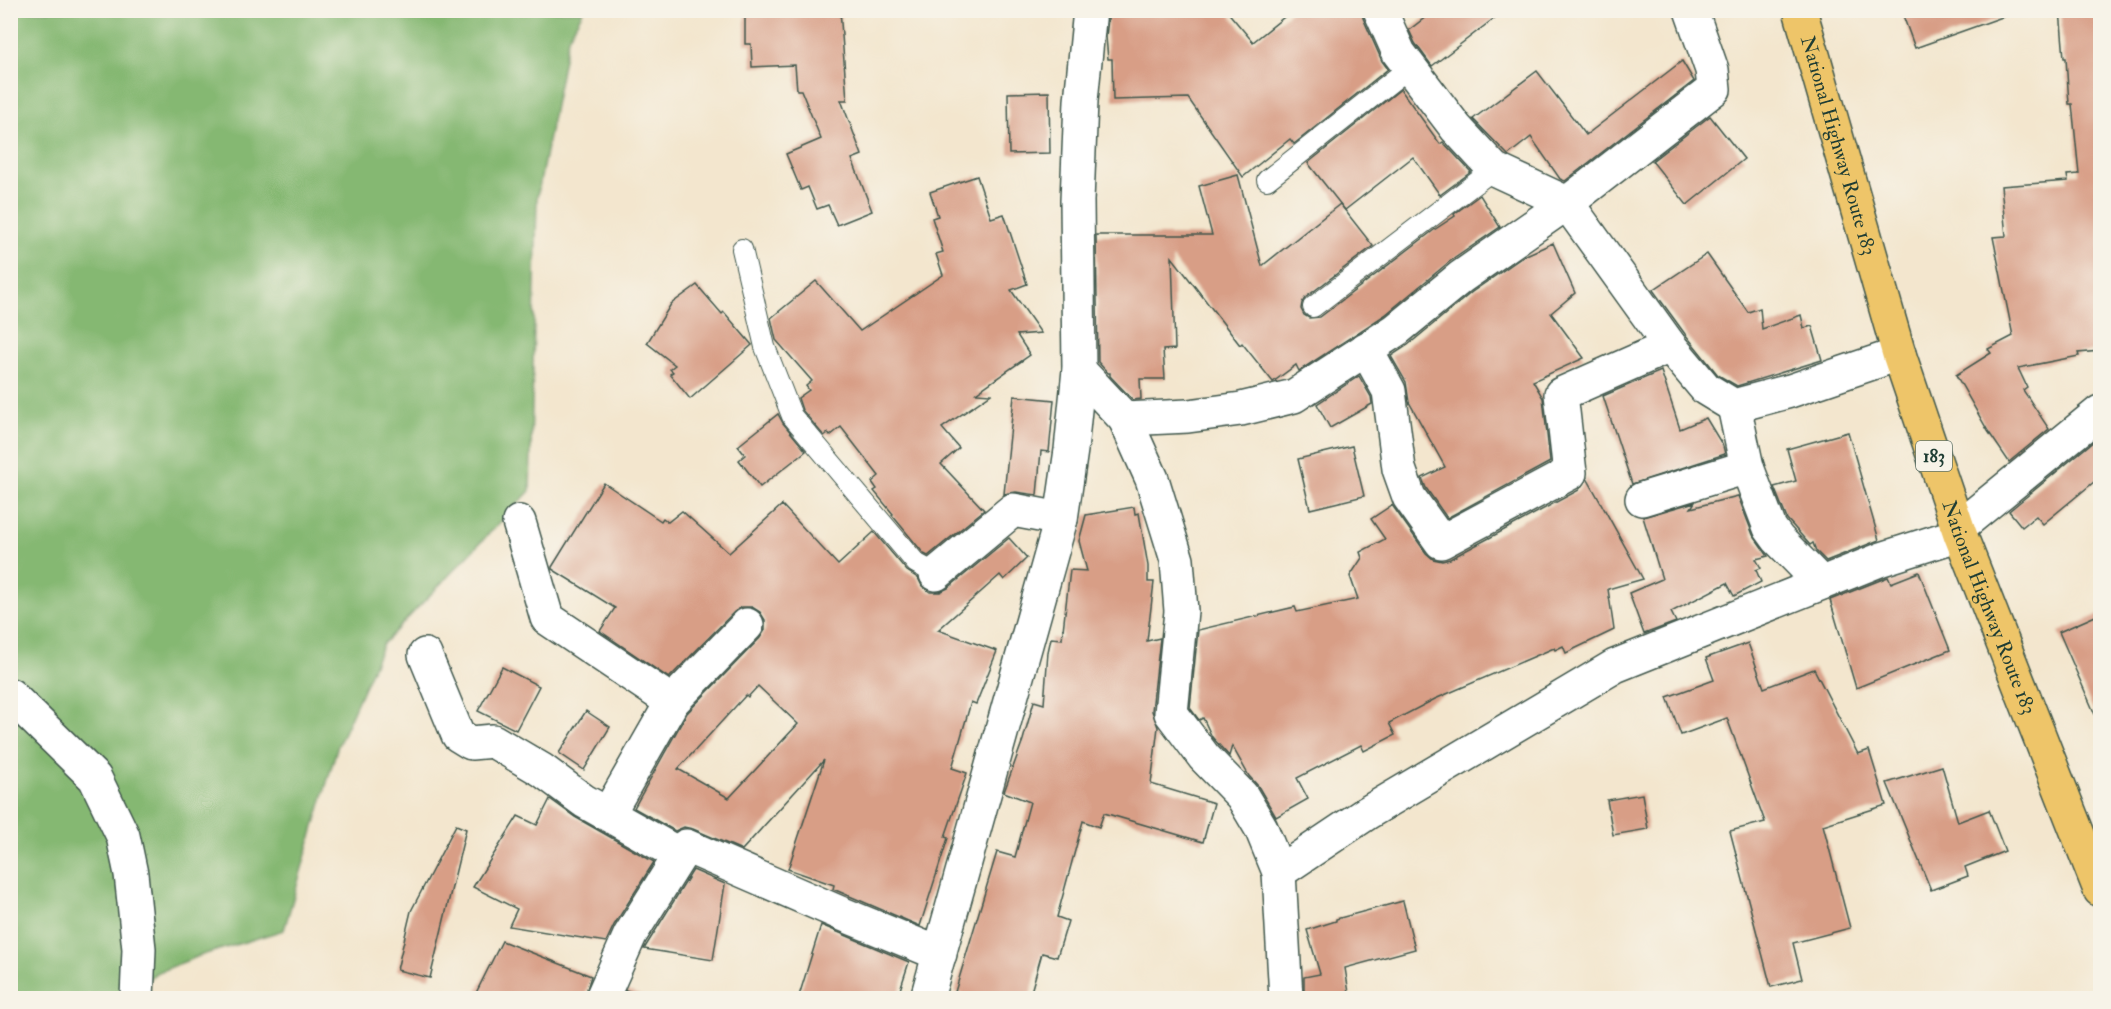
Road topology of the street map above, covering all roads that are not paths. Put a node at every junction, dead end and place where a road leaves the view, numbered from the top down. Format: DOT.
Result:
graph roads {
  1 [pos="1090,10"];
  2 [pos="1380,10"];
  3 [pos="1691,10"];
  4 [pos="1800,10"];
  5 [pos="1410,67"];
  6 [pos="1494,168"];
  7 [pos="1267,180"];
  8 [pos="1567,203"];
  9 [pos="742,249"];
  10 [pos="1313,307"];
  11 [pos="1670,346"];
  12 [pos="1366,349"];
  13 [pos="1899,354"];
  14 [pos="1079,370"];
  15 [pos="1734,406"];
  16 [pos="2100,412"];
  17 [pos="1125,419"];
  18 [pos="1747,467"];
  19 [pos="1642,499"];
  20 [pos="1061,519"];
  21 [pos="519,522"];
  22 [pos="1959,531"];
  23 [pos="936,574"];
  24 [pos="1821,583"];
  25 [pos="747,625"];
  26 [pos="425,655"];
  27 [pos="10,695"];
  28 [pos="672,702"];
  29 [pos="608,814"];
  30 [pos="680,855"];
  31 [pos="1279,872"];
  32 [pos="2100,890"];
  33 [pos="940,954"];
  34 [pos="137,999"];
  35 [pos="602,999"];
  36 [pos="927,999"];
  37 [pos="1286,999"];
  1 -- 14 [label="street"];
  2 -- 5 [label="street"];
  3 -- 8 [label="street"];
  4 -- 13 [label="highway, National Highway Route 183 / 183"];
  5 -- 6 [label="street"];
  5 -- 7 [label="lane"];
  6 -- 8 [label="street"];
  6 -- 10 [label="lane"];
  8 -- 11 [label="street"];
  8 -- 12 [label="street"];
  9 -- 23 [label="lane"];
  11 -- 12 [label="street"];
  11 -- 15 [label="street"];
  12 -- 17 [label="street"];
  13 -- 15 [label="street"];
  13 -- 22 [label="highway, National Highway Route 183 / 183"];
  14 -- 17 [label="street"];
  14 -- 20 [label="street"];
  15 -- 18 [label="street"];
  16 -- 22 [label="street"];
  17 -- 31 [label="street"];
  18 -- 19 [label="street"];
  18 -- 24 [label="street"];
  20 -- 23 [label="street"];
  20 -- 33 [label="street"];
  21 -- 28 [label="street"];
  22 -- 24 [label="street"];
  22 -- 32 [label="highway, National Highway Route 183 / 183"];
  24 -- 31 [label="street"];
  25 -- 28 [label="street"];
  26 -- 29 [label="street"];
  27 -- 34 [label="street"];
  28 -- 29 [label="street"];
  29 -- 30 [label="street"];
  30 -- 33 [label="street"];
  30 -- 35 [label="street"];
  31 -- 37 [label="street"];
  33 -- 36 [label="street"];
}
